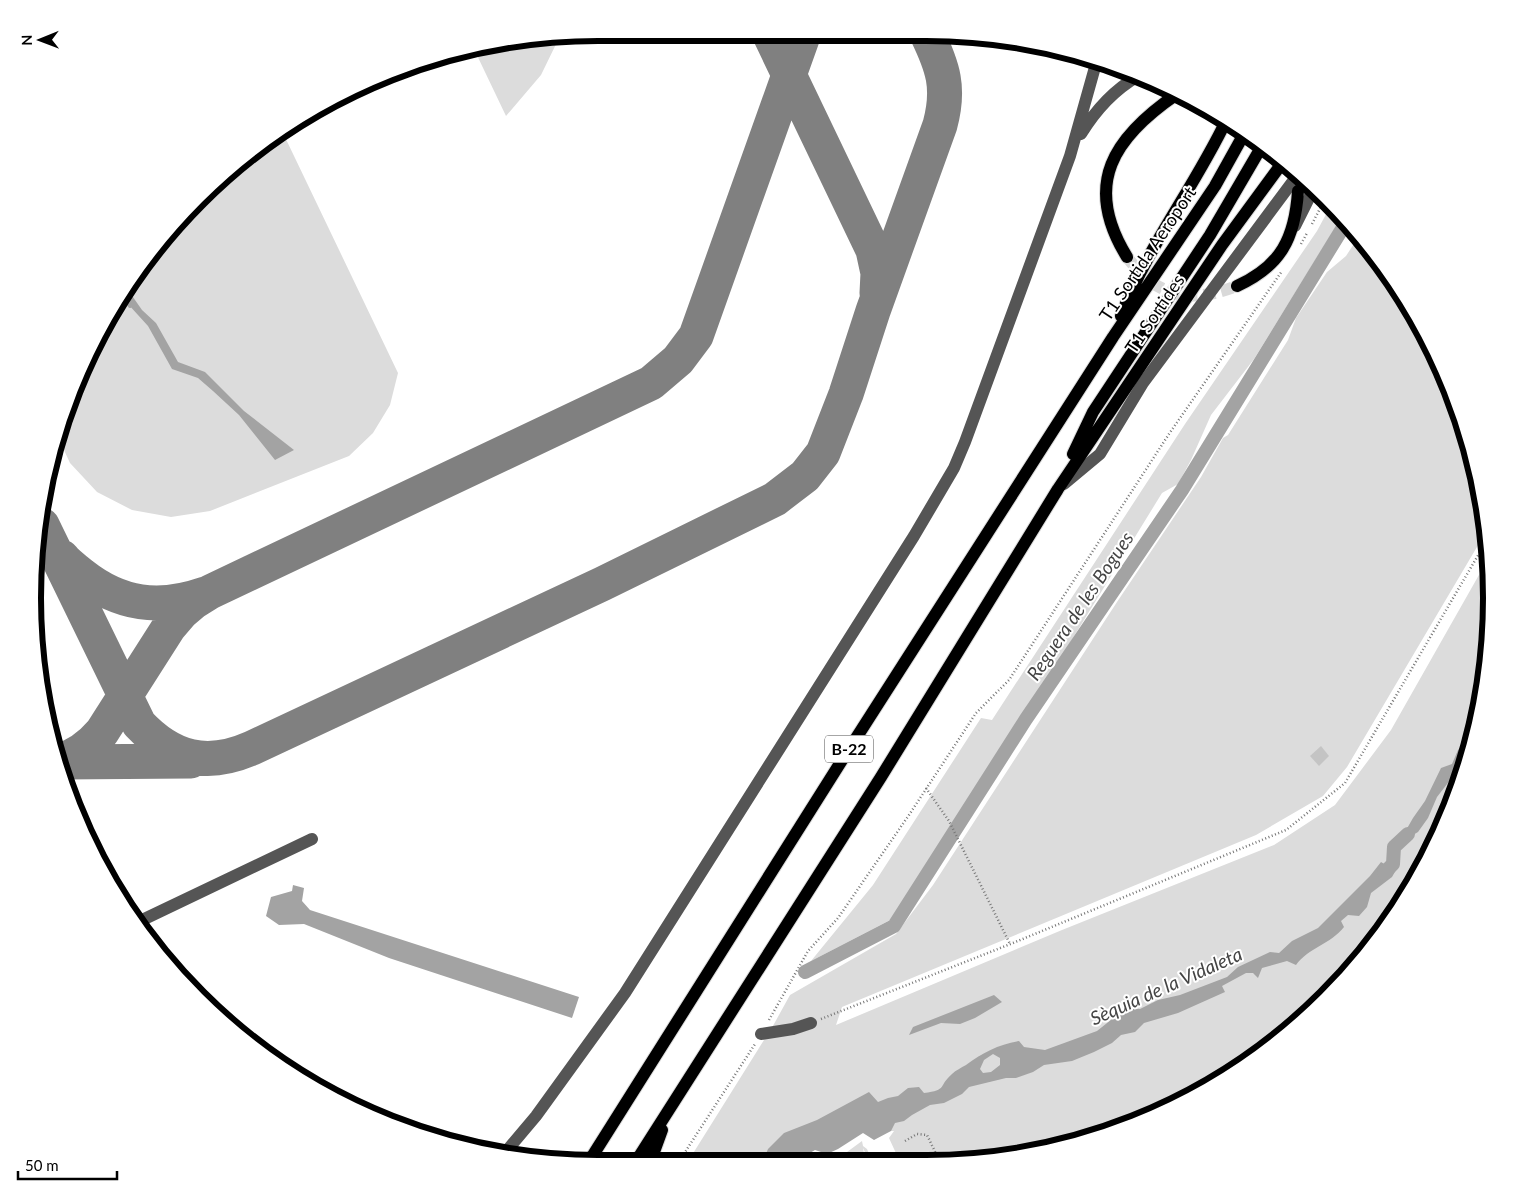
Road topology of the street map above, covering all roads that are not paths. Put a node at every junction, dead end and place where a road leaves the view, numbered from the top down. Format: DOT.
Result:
graph roads {
  1 [pos="1095,68"];
  2 [pos="1131,81"];
  3 [pos="1171,98"];
  4 [pos="1223,127"];
  5 [pos="1241,139"];
  6 [pos="1259,152"];
  7 [pos="1070,156"];
  8 [pos="1280,168"];
  9 [pos="1295,181"];
  10 [pos="1298,191"];
  11 [pos="1310,195"];
  12 [pos="1287,242"];
  13 [pos="1127,257"];
  14 [pos="1237,286"];
  15 [pos="1112,337"];
  16 [pos="1058,489"];
  17 [pos="312,840"];
  18 [pos="144,919"];
  19 [pos="811,1023"];
  20 [pos="761,1034"];
  21 [pos="672,1104"];
  22 [pos="510,1147"];
  23 [pos="593,1155"];
  24 [pos="640,1155"];
  25 [pos="653,1155"];
  1 -- 7 [label="lane"];
  2 -- 7 [label="lane"];
  3 -- 13 [label="main road"];
  4 -- 15 [label="main road, T1 Sortida Aeroport"];
  5 -- 15 [label="main road, T1 Sortida Aeroport"];
  6 -- 16 [label="main road"];
  7 -- 22 [label="lane"];
  8 -- 16 [label="main road, T1 Sortides"];
  9 -- 16 [label="lane"];
  10 -- 12 [label="main road"];
  11 -- 12 [label="lane"];
  12 -- 14 [label="main road"];
  15 -- 23 [label="main road, B-22"];
  16 -- 21 [label="main road, B-22"];
  17 -- 18 [label="lane"];
  19 -- 20 [label="lane"];
  21 -- 24 [label="main road, B-22"];
  21 -- 25 [label="main road"];
}
